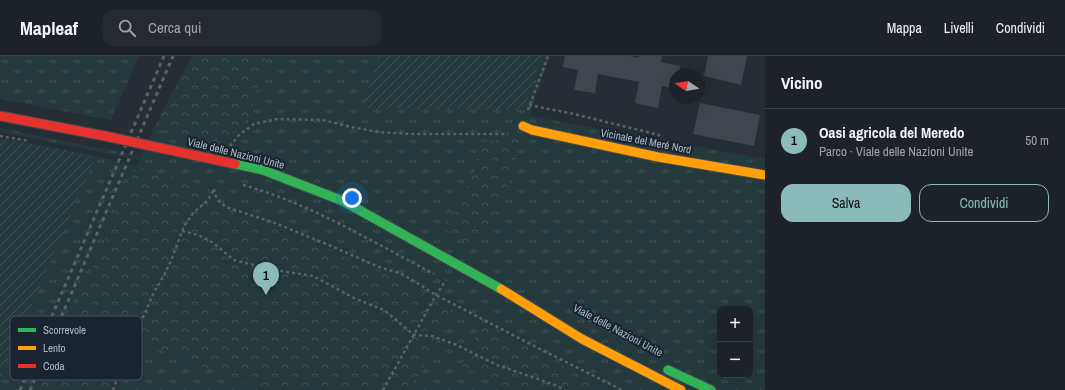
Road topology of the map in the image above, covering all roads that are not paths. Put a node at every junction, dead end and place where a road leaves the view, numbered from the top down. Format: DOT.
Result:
graph roads {
  1 [pos="0,116"];
  2 [pos="523,126"];
  3 [pos="765,175"];
  4 [pos="512,295"];
  5 [pos="553,311"];
  6 [pos="658,365"];
  7 [pos="681,390"];
  8 [pos="711,390"];
  1 -- 4 [label="street, Viale delle Nazioni Unite, bridge"];
  2 -- 3 [label="street, Vicinale del Meré Nord"];
  4 -- 5 [label="street, Viale delle Nazioni Unite"];
  4 -- 7 [label="street, Viale delle Nazioni Unite"];
  6 -- 8 [label="street, Viale delle Nazioni Unite"];
}
